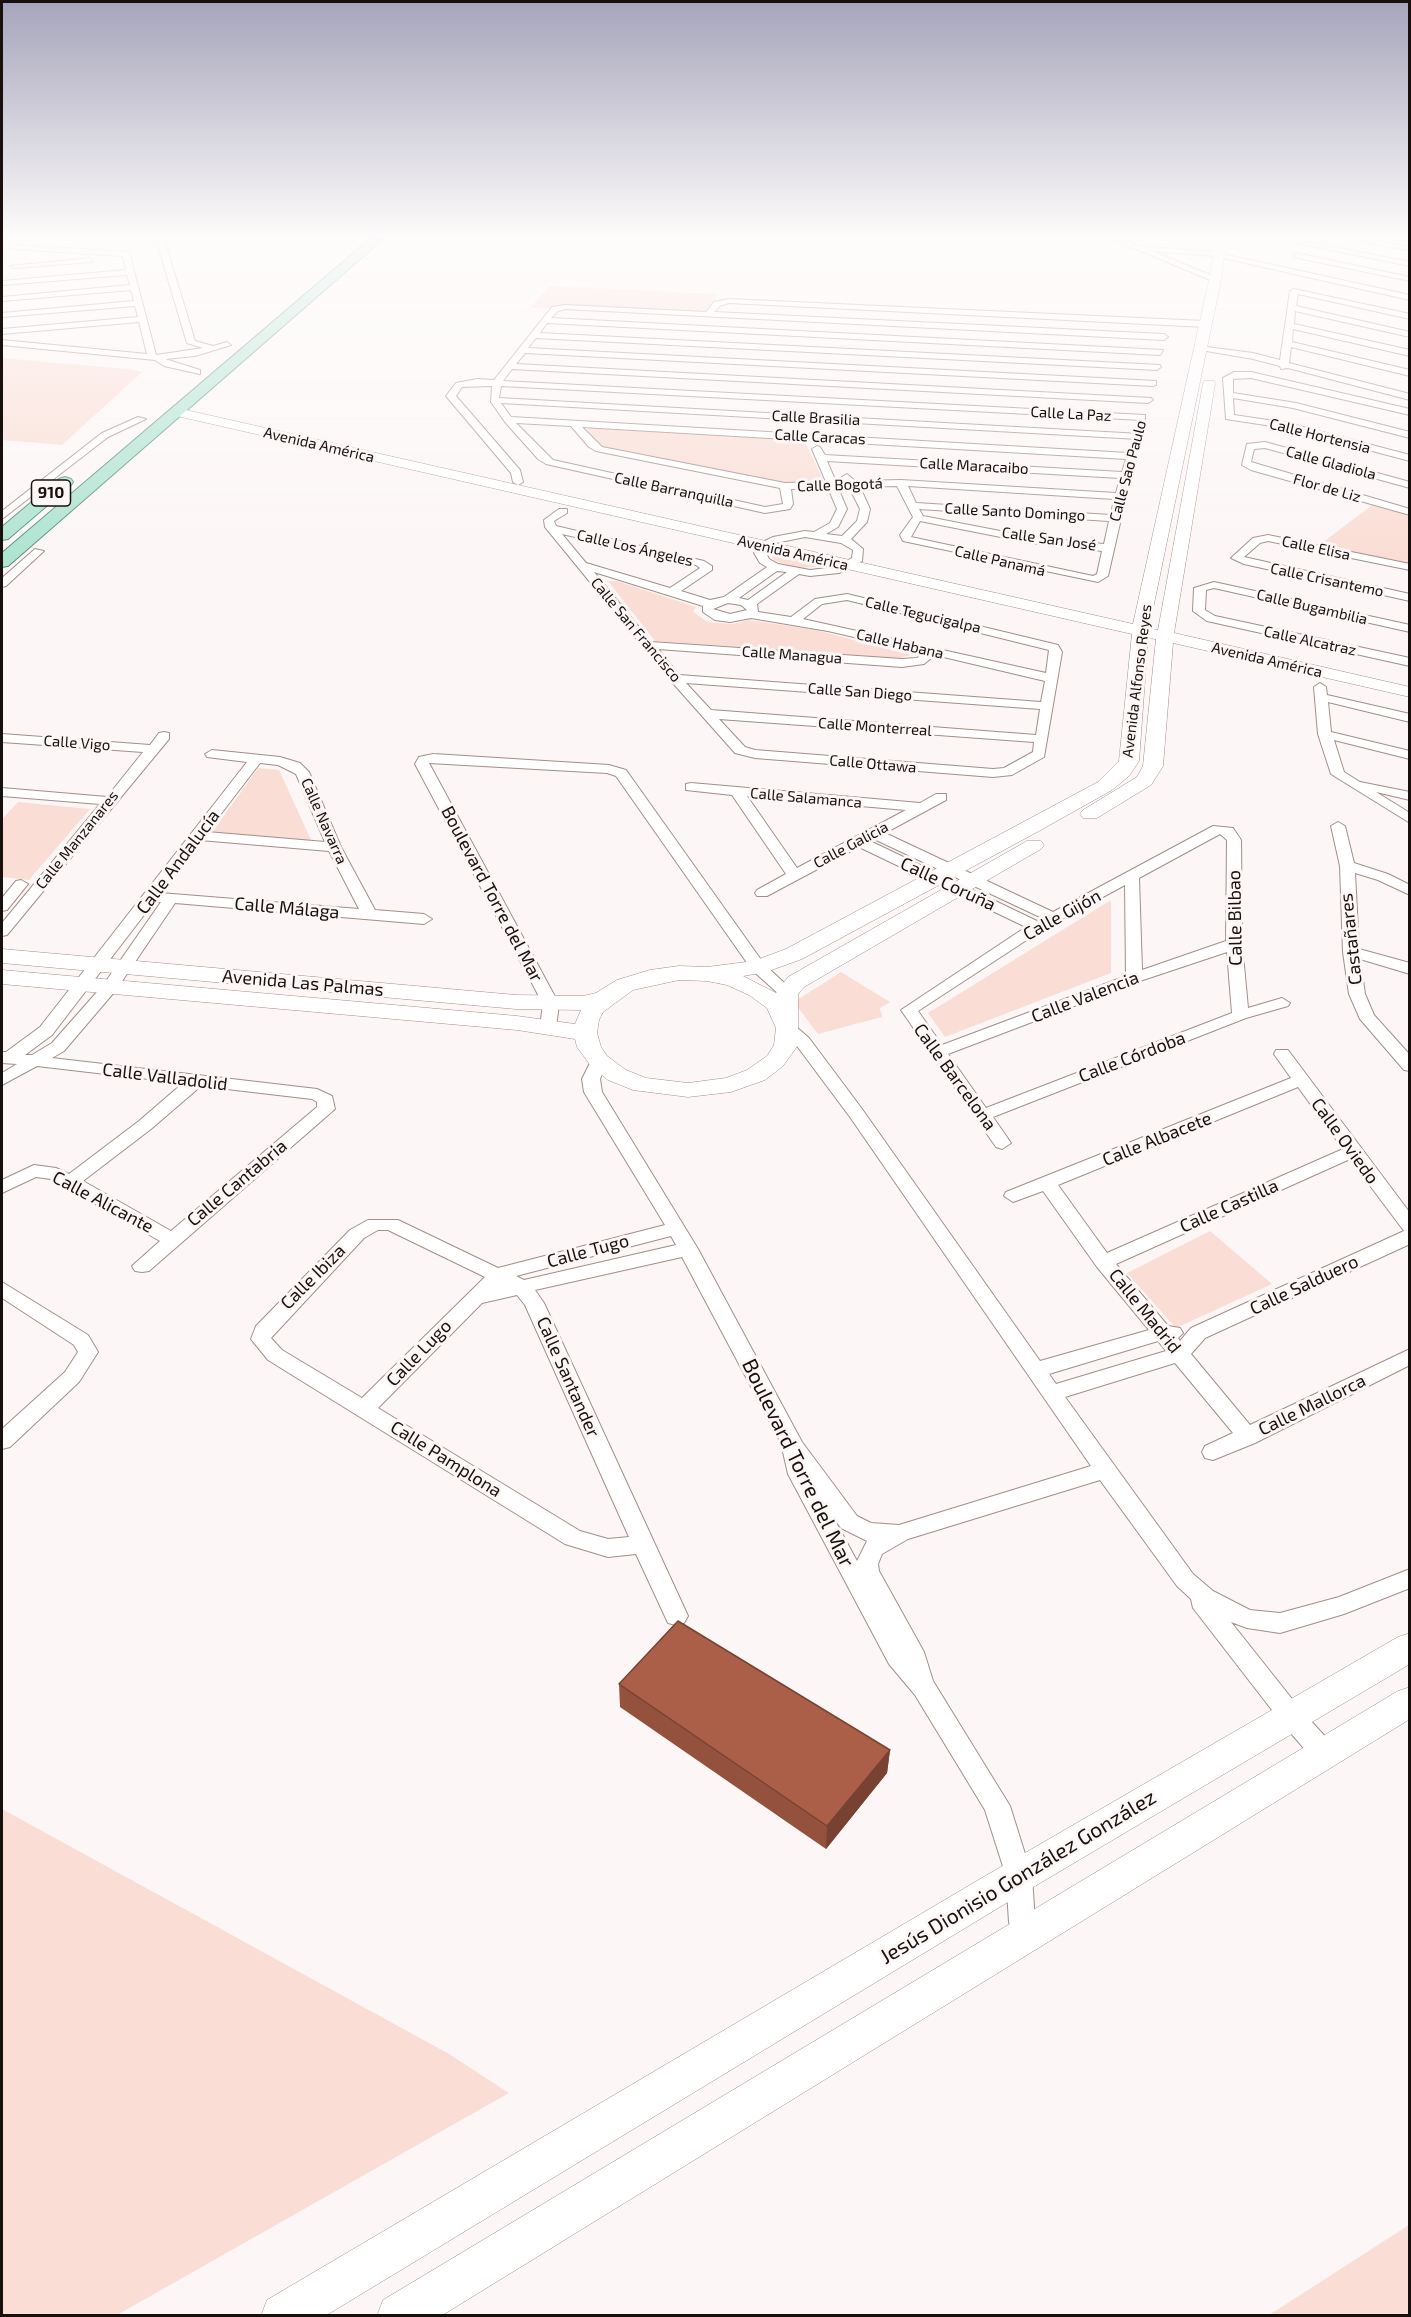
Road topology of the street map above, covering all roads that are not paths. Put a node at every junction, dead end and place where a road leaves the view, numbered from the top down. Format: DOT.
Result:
graph roads {
  1 [pos="47,347"];
  2 [pos="151,347"];
  3 [pos="209,347"];
  4 [pos="223,347"];
  5 [pos="243,347"];
  6 [pos="525,347"];
  7 [pos="779,347"];
  8 [pos="860,347"];
  9 [pos="1065,347"];
  10 [pos="1161,347"];
  11 [pos="1200,347"];
  12 [pos="1287,347"];
  13 [pos="1301,347"];
  14 [pos="1384,347"];
  15 [pos="1216,348"];
  16 [pos="523,350"];
  17 [pos="857,351"];
  18 [pos="1199,351"];
  19 [pos="1160,352"];
  20 [pos="1410,353"];
  21 [pos="154,357"];
  22 [pos="509,366"];
  23 [pos="1284,366"];
  24 [pos="842,367"];
  25 [pos="1157,367"];
  26 [pos="196,372"];
  27 [pos="1410,373"];
  28 [pos="497,383"];
  29 [pos="827,383"];
  30 [pos="1153,383"];
  31 [pos="181,384"];
  32 [pos="1229,395"];
  33 [pos="1410,397"];
  34 [pos="494,400"];
  35 [pos="818,400"];
  36 [pos="1148,400"];
  37 [pos="175,407"];
  38 [pos="1410,412"];
  39 [pos="145,415"];
  40 [pos="199,417"];
  41 [pos="1142,417"];
  42 [pos="816,418"];
  43 [pos="508,420"];
  44 [pos="164,422"];
  45 [pos="574,424"];
  46 [pos="1410,435"];
  47 [pos="1138,436"];
  48 [pos="816,437"];
  49 [pos="1252,445"];
  50 [pos="1132,456"];
  51 [pos="828,458"];
  52 [pos="1410,458"];
  53 [pos="1125,475"];
  54 [pos="852,483"];
  55 [pos="901,483"];
  56 [pos="835,485"];
  57 [pos="1410,485"];
  58 [pos="785,486"];
  59 [pos="525,487"];
  60 [pos="1120,496"];
  61 [pos="842,509"];
  62 [pos="865,509"];
  63 [pos="563,511"];
  64 [pos="916,512"];
  65 [pos="1410,512"];
  66 [pos="2,516"];
  67 [pos="1116,518"];
  68 [pos="553,529"];
  69 [pos="2,534"];
  70 [pos="817,535"];
  71 [pos="844,540"];
  72 [pos="768,543"];
  73 [pos="1109,548"];
  74 [pos="39,551"];
  75 [pos="1244,561"];
  76 [pos="2,562"];
  77 [pos="854,562"];
  78 [pos="582,565"];
  79 [pos="775,567"];
  80 [pos="1410,567"];
  81 [pos="795,572"];
  82 [pos="761,578"];
  83 [pos="1094,580"];
  84 [pos="780,582"];
  85 [pos="2,584"];
  86 [pos="672,592"];
  87 [pos="1410,598"];
  88 [pos="728,600"];
  89 [pos="710,604"];
  90 [pos="750,609"];
  91 [pos="1211,619"];
  92 [pos="793,621"];
  93 [pos="1141,627"];
  94 [pos="1410,629"];
  95 [pos="1165,632"];
  96 [pos="649,645"];
  97 [pos="932,652"];
  98 [pos="1410,662"];
  99 [pos="675,678"];
  100 [pos="1050,678"];
  101 [pos="1410,683"];
  102 [pos="1410,692"];
  103 [pos="1045,706"];
  104 [pos="708,714"];
  105 [pos="1410,718"];
  106 [pos="1325,734"];
  107 [pos="164,736"];
  108 [pos="2,738"];
  109 [pos="1042,739"];
  110 [pos="153,749"];
  111 [pos="740,750"];
  112 [pos="212,754"];
  113 [pos="1410,755"];
  114 [pos="255,759"];
  115 [pos="1344,780"];
  116 [pos="691,787"];
  117 [pos="8,792"];
  118 [pos="737,792"];
  119 [pos="1410,796"];
  120 [pos="941,797"];
  121 [pos="109,801"];
  122 [pos="1076,802"];
  123 [pos="920,807"];
  124 [pos="2,808"];
  125 [pos="1096,811"];
  126 [pos="1410,819"];
  127 [pos="1338,826"];
  128 [pos="1221,829"];
  129 [pos="874,833"];
  130 [pos="198,836"];
  131 [pos="858,841"];
  132 [pos="334,847"];
  133 [pos="1347,866"];
  134 [pos="794,875"];
  135 [pos="1132,877"];
  136 [pos="953,878"];
  137 [pos="3,882"];
  138 [pos="1410,891"];
  139 [pos="762,892"];
  140 [pos="151,897"];
  141 [pos="171,898"];
  142 [pos="2,907"];
  143 [pos="369,914"];
  144 [pos="1053,918"];
  145 [pos="423,919"];
  146 [pos="1037,927"];
  147 [pos="2,932"];
  148 [pos="1234,944"];
  149 [pos="1350,952"];
  150 [pos="2,956"];
  151 [pos="99,964"];
  152 [pos="124,967"];
  153 [pos="758,967"];
  154 [pos="1410,969"];
  155 [pos="707,974"];
  156 [pos="2,977"];
  157 [pos="1134,978"];
  158 [pos="83,985"];
  159 [pos="110,987"];
  160 [pos="787,993"];
  161 [pos="604,998"];
  162 [pos="1282,1003"];
  163 [pos="551,1004"];
  164 [pos="909,1010"];
  165 [pos="1240,1015"];
  166 [pos="787,1023"];
  167 [pos="548,1027"];
  168 [pos="585,1033"];
  169 [pos="938,1052"];
  170 [pos="1282,1054"];
  171 [pos="5,1059"];
  172 [pos="38,1061"];
  173 [pos="599,1061"];
  174 [pos="1410,1066"];
  175 [pos="2,1080"];
  176 [pos="1301,1080"];
  177 [pos="196,1081"];
  178 [pos="326,1100"];
  179 [pos="983,1115"];
  180 [pos="1002,1143"];
  181 [pos="1353,1151"];
  182 [pos="71,1181"];
  183 [pos="1047,1183"];
  184 [pos="2,1187"];
  185 [pos="1013,1196"];
  186 [pos="375,1224"];
  187 [pos="1410,1227"];
  188 [pos="676,1228"];
  189 [pos="1410,1236"];
  190 [pos="171,1239"];
  191 [pos="687,1249"];
  192 [pos="588,1251"];
  193 [pos="1104,1262"];
  194 [pos="142,1266"];
  195 [pos="597,1270"];
  196 [pos="499,1275"];
  197 [pos="522,1287"];
  198 [pos="2,1289"];
  199 [pos="473,1298"];
  200 [pos="1163,1333"];
  201 [pos="1198,1333"];
  202 [pos="261,1339"];
  203 [pos="1180,1354"];
  204 [pos="1410,1356"];
  205 [pos="1036,1370"];
  206 [pos="1053,1392"];
  207 [pos="365,1408"];
  208 [pos="1248,1437"];
  209 [pos="2,1441"];
  210 [pos="792,1443"];
  211 [pos="1214,1452"];
  212 [pos="1104,1470"];
  213 [pos="902,1533"];
  214 [pos="643,1544"];
  215 [pos="1410,1578"];
  216 [pos="1185,1580"];
  217 [pos="676,1616"];
  218 [pos="1410,1647"];
  219 [pos="924,1688"];
  220 [pos="1410,1701"];
  221 [pos="1291,1716"];
  222 [pos="1324,1754"];
  223 [pos="1019,1876"];
  224 [pos="1026,1934"];
  225 [pos="282,2316"];
  226 [pos="399,2316"];
  1 -- 21 [label="street"];
  2 -- 21 [label="street"];
  3 -- 21 [label="street"];
  4 -- 26 [label="main road"];
  5 -- 37 [label="main road"];
  6 -- 16 [label="street"];
  7 -- 17 [label="street"];
  8 -- 17 [label="street"];
  9 -- 19 [label="street"];
  10 -- 19 [label="street, Calle Sao Paulo"];
  11 -- 18 [label="street, Avenida Alfonso Reyes"];
  12 -- 23 [label="street"];
  13 -- 27 [label="street"];
  14 -- 20 [label="street"];
  15 -- 18 [label="street"];
  15 -- 23 [label="street"];
  15 -- 95 [label="street, Avenida Alfonso Reyes"];
  16 -- 22 [label="street"];
  16 -- 24 [label="street"];
  17 -- 24 [label="street"];
  17 -- 25 [label="street"];
  18 -- 93 [label="street, Avenida Alfonso Reyes"];
  19 -- 25 [label="street, Calle Sao Paulo"];
  21 -- 26 [label="street"];
  22 -- 28 [label="street"];
  22 -- 29 [label="street"];
  23 -- 33 [label="street"];
  24 -- 29 [label="street"];
  24 -- 30 [label="street"];
  25 -- 30 [label="street, Calle Sao Paulo"];
  26 -- 31 [label="main road"];
  28 -- 34 [label="street"];
  28 -- 35 [label="street, Calle La Paz"];
  28 -- 59 [label="street, Calle La Paz"];
  29 -- 35 [label="street"];
  29 -- 36 [label="street"];
  30 -- 36 [label="street, Calle Sao Paulo"];
  32 -- 38 [label="street"];
  32 -- 46 [label="street"];
  32 -- 52 [label="street, Calle Hortensia"];
  34 -- 42 [label="street, Calle Brasilia"];
  34 -- 43 [label="street"];
  35 -- 41 [label="street, Calle La Paz"];
  35 -- 42 [label="street"];
  36 -- 41 [label="street, Calle Sao Paulo"];
  37 -- 40 [label="street, Avenida América"];
  37 -- 44 [label="main road"];
  37 -- 59 [label="street, Avenida América"];
  39 -- 66 [label="street"];
  39 -- 69 [label="main road, 910"];
  40 -- 44 [label="main road"];
  40 -- 59 [label="street, Avenida América"];
  41 -- 47 [label="street, Calle Sao Paulo"];
  42 -- 47 [label="street, Calle Brasilia"];
  42 -- 48 [label="street"];
  43 -- 45 [label="street, Calle Caracas"];
  43 -- 58 [label="street, Calle Barranquilla"];
  44 -- 76 [label="main road"];
  45 -- 48 [label="street, Calle Caracas"];
  45 -- 58 [label="street, Calle Bogotá"];
  47 -- 50 [label="street, Calle Sao Paulo"];
  48 -- 50 [label="street, Calle Caracas"];
  48 -- 51 [label="street"];
  49 -- 57 [label="street, Calle Gladiola"];
  49 -- 65 [label="street, Flor de Liz"];
  50 -- 53 [label="street, Calle Sao Paulo"];
  51 -- 53 [label="street, Calle Maracaibo"];
  51 -- 54 [label="street"];
  51 -- 56 [label="street"];
  53 -- 60 [label="street, Calle Sao Paulo"];
  54 -- 55 [label="street, Calle Bogotá"];
  54 -- 56 [label="street, Calle Bogotá"];
  54 -- 62 [label="street"];
  55 -- 60 [label="street, Calle Bogotá"];
  55 -- 64 [label="street"];
  56 -- 58 [label="street, Calle Bogotá"];
  56 -- 61 [label="street"];
  59 -- 72 [label="street, Avenida América"];
  60 -- 67 [label="street, Calle Sao Paulo"];
  61 -- 62 [label="street"];
  61 -- 70 [label="street"];
  62 -- 71 [label="street"];
  63 -- 68 [label="street"];
  64 -- 67 [label="street, Calle Santo Domingo"];
  64 -- 73 [label="street, Calle San José"];
  64 -- 83 [label="street, Calle Panamá"];
  67 -- 73 [label="street, Calle Sao Paulo"];
  68 -- 78 [label="street, Calle San Francisco"];
  68 -- 86 [label="street, Calle Los Ángeles"];
  70 -- 71 [label="street"];
  70 -- 72 [label="street"];
  71 -- 77 [label="street"];
  72 -- 77 [label="street, Avenida América"];
  72 -- 79 [label="street"];
  73 -- 83 [label="street, Calle Sao Paulo"];
  74 -- 85 [label="street"];
  75 -- 80 [label="street, Calle Elisa"];
  75 -- 87 [label="street, Calle Crisantemo"];
  77 -- 81 [label="street"];
  77 -- 93 [label="street, Avenida América"];
  78 -- 86 [label="street"];
  78 -- 96 [label="street, Calle San Francisco"];
  79 -- 81 [label="street"];
  79 -- 82 [label="street"];
  81 -- 84 [label="street"];
  82 -- 84 [label="street"];
  82 -- 88 [label="street"];
  84 -- 90 [label="street"];
  86 -- 89 [label="street"];
  88 -- 89 [label="street"];
  88 -- 90 [label="street"];
  89 -- 90 [label="street"];
  90 -- 92 [label="street, Calle Habana"];
  91 -- 94 [label="street, Calle Bugambilia"];
  91 -- 98 [label="street, Calle Alcatraz"];
  92 -- 97 [label="street, Calle Habana"];
  92 -- 100 [label="street, Calle Tegucigalpa"];
  93 -- 95 [label="street, Avenida América"];
  93 -- 122 [label="street, Avenida Alfonso Reyes"];
  95 -- 101 [label="street, Avenida América"];
  95 -- 102 [label="street, Avenida América"];
  95 -- 125 [label="street, Avenida Alfonso Reyes"];
  96 -- 97 [label="street, Calle Managua"];
  96 -- 99 [label="street, Calle San Francisco"];
  97 -- 100 [label="street, Calle Habana"];
  99 -- 103 [label="street, Calle San Diego"];
  99 -- 104 [label="street, Calle San Francisco"];
  100 -- 103 [label="street"];
  103 -- 109 [label="street"];
  104 -- 109 [label="street, Calle Monterreal"];
  104 -- 111 [label="street, Calle San Francisco"];
  105 -- 106 [label="street"];
  106 -- 113 [label="street"];
  106 -- 115 [label="street"];
  107 -- 110 [label="street, Calle Manzanares"];
  108 -- 110 [label="street, Calle Vigo"];
  109 -- 111 [label="street, Calle Ottawa"];
  110 -- 121 [label="street, Calle Manzanares"];
  112 -- 114 [label="street, Calle Navarra"];
  114 -- 130 [label="street, Calle Andalucía"];
  114 -- 132 [label="street, Calle Navarra"];
  115 -- 119 [label="street"];
  115 -- 126 [label="street"];
  116 -- 118 [label="street, Calle Salamanca"];
  117 -- 121 [label="street"];
  117 -- 124 [label="street"];
  118 -- 123 [label="street, Calle Salamanca"];
  118 -- 134 [label="street"];
  120 -- 123 [label="street, Calle Galicia"];
  121 -- 147 [label="street, Calle Manzanares"];
  122 -- 125 [label="street"];
  122 -- 136 [label="street, Avenida Alfonso Reyes"];
  123 -- 129 [label="street, Calle Galicia"];
  125 -- 136 [label="street, Avenida Alfonso Reyes"];
  127 -- 133 [label="street, Castañares"];
  128 -- 135 [label="street, Calle Gijón"];
  128 -- 148 [label="street, Calle Bilbao"];
  129 -- 131 [label="street, Calle Galicia"];
  129 -- 136 [label="street, Calle Coruña"];
  130 -- 132 [label="street"];
  130 -- 140 [label="street, Calle Andalucía"];
  131 -- 134 [label="street, Calle Galicia"];
  131 -- 136 [label="street, Calle Coruña"];
  132 -- 143 [label="street, Calle Navarra"];
  133 -- 138 [label="street"];
  133 -- 149 [label="street, Castañares"];
  134 -- 139 [label="street, Calle Galicia"];
  135 -- 144 [label="street, Calle Gijón"];
  135 -- 157 [label="street"];
  136 -- 144 [label="street, Calle Coruña"];
  136 -- 146 [label="street, Calle Coruña"];
  136 -- 153 [label="street, Avenida Alfonso Reyes"];
  136 -- 160 [label="street, Avenida Alfonso Reyes"];
  137 -- 142 [label="street, Calle Manzanares"];
  140 -- 141 [label="street, Calle Málaga"];
  140 -- 151 [label="street, Calle Andalucía"];
  141 -- 143 [label="street, Calle Málaga"];
  141 -- 152 [label="street, Calle Andalucía"];
  143 -- 145 [label="street, Calle Málaga"];
  144 -- 146 [label="street, Calle Gijón"];
  146 -- 164 [label="street, Calle Gijón"];
  148 -- 157 [label="street, Calle Valencia"];
  148 -- 165 [label="street, Calle Bilbao"];
  149 -- 154 [label="street"];
  149 -- 174 [label="street, Castañares"];
  150 -- 151 [label="street, Avenida Las Palmas"];
  151 -- 152 [label="street, Avenida Las Palmas"];
  151 -- 158 [label="street, Calle Andalucía"];
  152 -- 159 [label="street, Calle Andalucía"];
  152 -- 163 [label="street, Avenida Las Palmas"];
  153 -- 155 [label="street, Avenida Alfonso Reyes"];
  153 -- 160 [label="street"];
  153 -- 163 [label="street, Boulevard Torre del Mar"];
  155 -- 161 [label="street"];
  155 -- 166 [label="street"];
  156 -- 158 [label="street, Avenida Las Palmas"];
  157 -- 169 [label="street, Calle Valencia"];
  158 -- 159 [label="street, Avenida Las Palmas"];
  158 -- 171 [label="street, Calle Andalucía"];
  159 -- 167 [label="street, Avenida Las Palmas"];
  159 -- 172 [label="street, Calle Andalucía"];
  160 -- 166 [label="street"];
  161 -- 163 [label="street, Avenida Las Palmas"];
  161 -- 168 [label="street"];
  162 -- 165 [label="street, Calle Córdoba"];
  163 -- 167 [label="street, Boulevard Torre del Mar"];
  164 -- 169 [label="street, Calle Barcelona"];
  165 -- 179 [label="street, Calle Córdoba"];
  166 -- 173 [label="street"];
  166 -- 205 [label="street"];
  167 -- 168 [label="street, Avenida Las Palmas"];
  168 -- 173 [label="street"];
  169 -- 179 [label="street, Calle Barcelona"];
  170 -- 176 [label="street, Calle Oviedo"];
  171 -- 172 [label="street, Calle Valladolid"];
  172 -- 175 [label="street, Calle Andalucía"];
  172 -- 177 [label="street, Calle Valladolid"];
  173 -- 188 [label="street, Boulevard Torre del Mar"];
  176 -- 181 [label="street, Calle Oviedo"];
  176 -- 183 [label="street, Calle Albacete"];
  177 -- 178 [label="street, Calle Valladolid"];
  177 -- 182 [label="street"];
  178 -- 190 [label="street, Calle Cantabria"];
  179 -- 180 [label="street, Calle Barcelona"];
  181 -- 187 [label="street, Calle Oviedo"];
  181 -- 193 [label="street, Calle Castilla"];
  182 -- 184 [label="street, Calle Alicante"];
  182 -- 190 [label="street, Calle Alicante"];
  183 -- 185 [label="street, Calle Albacete"];
  183 -- 193 [label="street, Calle Madrid"];
  186 -- 196 [label="street, Calle Santander"];
  186 -- 202 [label="street, Calle Ibiza"];
  188 -- 191 [label="street, Boulevard Torre del Mar"];
  188 -- 192 [label="street, Calle Tugo"];
  189 -- 201 [label="street, Calle Salduero"];
  190 -- 194 [label="street, Calle Cantabria"];
  191 -- 195 [label="street, Calle Tugo"];
  191 -- 210 [label="street, Boulevard Torre del Mar"];
  192 -- 195 [label="street"];
  192 -- 196 [label="street, Calle Tugo"];
  193 -- 200 [label="street, Calle Madrid"];
  195 -- 197 [label="street, Calle Tugo"];
  196 -- 197 [label="street, Calle Santander"];
  196 -- 199 [label="street, Calle Lugo"];
  197 -- 199 [label="street"];
  197 -- 214 [label="street, Calle Santander"];
  198 -- 209 [label="street"];
  199 -- 207 [label="street, Calle Lugo"];
  200 -- 201 [label="street, Calle Salduero"];
  200 -- 203 [label="street, Calle Madrid"];
  200 -- 205 [label="street, Calle Salduero"];
  201 -- 203 [label="street, Calle Salduero"];
  202 -- 207 [label="street, Calle Pamplona"];
  203 -- 206 [label="street"];
  203 -- 208 [label="street, Calle Madrid"];
  204 -- 208 [label="street, Calle Mallorca"];
  205 -- 206 [label="street"];
  206 -- 212 [label="street"];
  207 -- 214 [label="street, Calle Pamplona"];
  208 -- 211 [label="street, Calle Mallorca"];
  210 -- 213 [label="street"];
  210 -- 219 [label="street, Boulevard Torre del Mar"];
  212 -- 213 [label="street"];
  212 -- 216 [label="street"];
  213 -- 219 [label="street"];
  214 -- 217 [label="street, Calle Santander"];
  215 -- 216 [label="street"];
  216 -- 221 [label="street"];
  218 -- 221 [label="street, Jesús Dionisio González González"];
  219 -- 223 [label="street, Boulevard Torre del Mar"];
  220 -- 222 [label="street"];
  221 -- 222 [label="street"];
  221 -- 223 [label="street, Jesús Dionisio González González"];
  222 -- 224 [label="street"];
  223 -- 224 [label="street, Boulevard Torre del Mar"];
  223 -- 225 [label="street, Jesús Dionisio González González"];
  224 -- 226 [label="street"];
}
